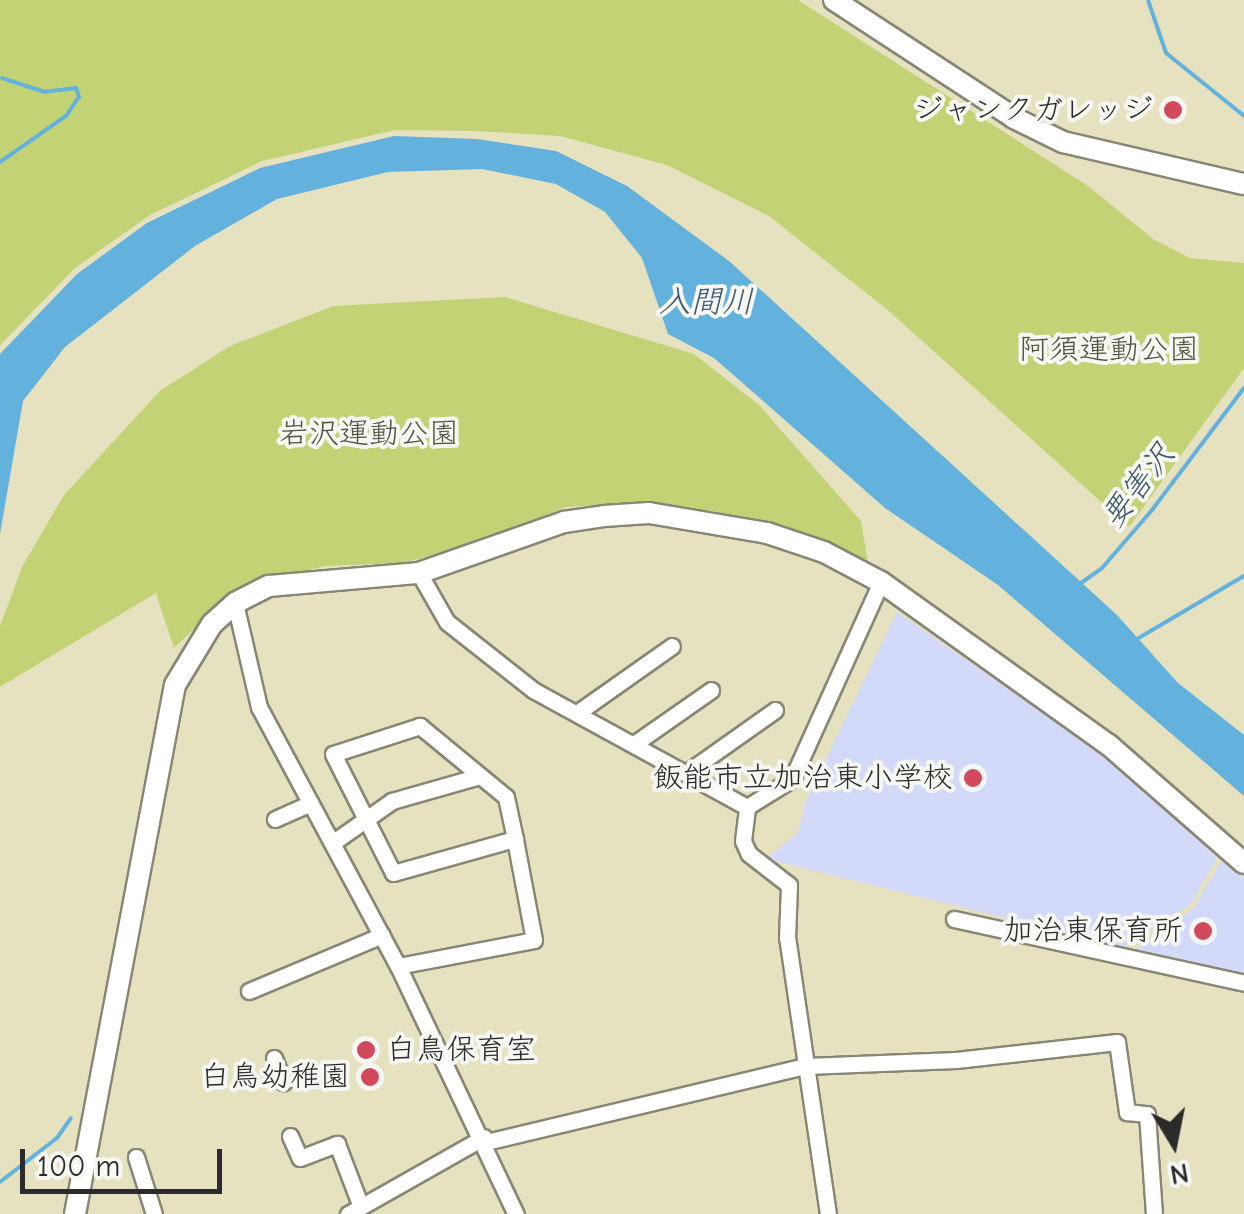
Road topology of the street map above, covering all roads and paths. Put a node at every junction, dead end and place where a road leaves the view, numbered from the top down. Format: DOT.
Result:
graph roads {
  1 [pos="834,0"];
  2 [pos="1244,184"];
  3 [pos="419,573"];
  4 [pos="881,582"];
  5 [pos="235,602"];
  6 [pos="672,646"];
  7 [pos="711,690"];
  8 [pos="775,710"];
  9 [pos="577,713"];
  10 [pos="634,744"];
  11 [pos="686,773"];
  12 [pos="480,776"];
  13 [pos="311,802"];
  14 [pos="747,808"];
  15 [pos="274,819"];
  16 [pos="366,820"];
  17 [pos="515,839"];
  18 [pos="335,841"];
  19 [pos="1244,862"];
  20 [pos="954,919"];
  21 [pos="382,935"];
  22 [pos="398,966"];
  23 [pos="1244,983"];
  24 [pos="250,991"];
  25 [pos="274,1058"];
  26 [pos="806,1066"];
  27 [pos="283,1082"];
  28 [pos="290,1136"];
  29 [pos="485,1139"];
  30 [pos="136,1157"];
  31 [pos="354,1210"];
  32 [pos="75,1214"];
  33 [pos="154,1214"];
  34 [pos="516,1214"];
  35 [pos="828,1214"];
  36 [pos="1154,1214"];
  1 -- 2 [label="street"];
  3 -- 4 [label="street"];
  3 -- 5 [label="street"];
  3 -- 9 [label="street"];
  4 -- 14 [label="street"];
  4 -- 19 [label="street"];
  5 -- 13 [label="street"];
  5 -- 32 [label="street"];
  6 -- 9 [label="street"];
  7 -- 10 [label="street"];
  8 -- 11 [label="street"];
  9 -- 10 [label="street"];
  10 -- 11 [label="street"];
  11 -- 14 [label="street"];
  12 -- 16 [label="street"];
  12 -- 16 [label="street"];
  12 -- 17 [label="street"];
  13 -- 15 [label="street"];
  13 -- 18 [label="street"];
  14 -- 26 [label="street"];
  16 -- 17 [label="street"];
  16 -- 18 [label="street"];
  17 -- 22 [label="street"];
  18 -- 21 [label="street"];
  20 -- 23 [label="street"];
  21 -- 22 [label="street"];
  21 -- 24 [label="street"];
  22 -- 29 [label="street"];
  25 -- 27 [label="street"];
  26 -- 29 [label="street"];
  26 -- 35 [label="street"];
  26 -- 36 [label="street"];
  28 -- 31 [label="street"];
  29 -- 31 [label="street"];
  29 -- 34 [label="street"];
  30 -- 33 [label="street"];
}
